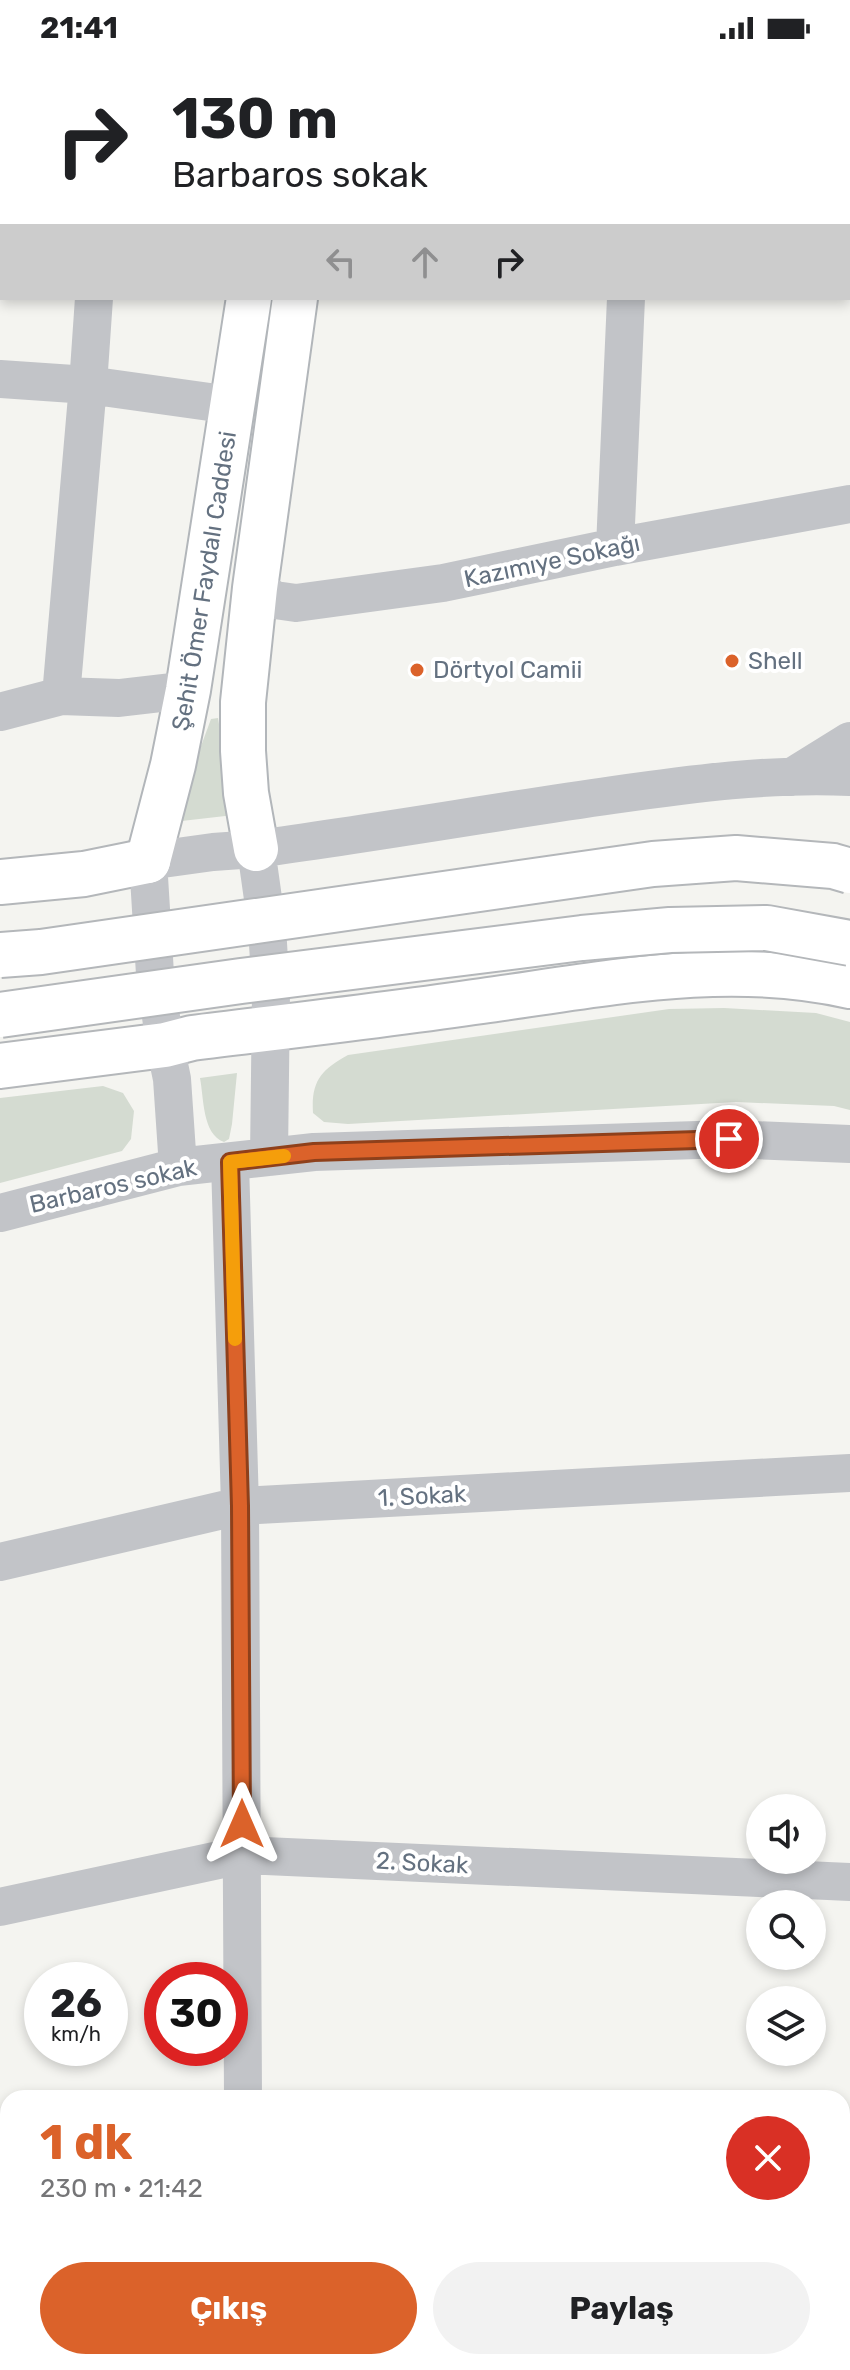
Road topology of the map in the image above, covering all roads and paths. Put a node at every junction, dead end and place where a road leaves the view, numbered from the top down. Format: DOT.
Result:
graph roads {
  1 [pos="94,300"];
  2 [pos="249,300"];
  3 [pos="295,300"];
  4 [pos="626,300"];
  5 [pos="0,379"];
  6 [pos="88,385"];
  7 [pos="231,405"];
  8 [pos="850,504"];
  9 [pos="615,547"];
  10 [pos="255,588"];
  11 [pos="188,690"];
  12 [pos="61,696"];
  13 [pos="0,712"];
  14 [pos="850,741"];
  15 [pos="792,777"];
  16 [pos="850,777"];
  17 [pos="256,849"];
  18 [pos="148,861"];
  19 [pos="850,871"];
  20 [pos="0,882"];
  21 [pos="850,943"];
  22 [pos="0,955"];
  23 [pos="850,986"];
  24 [pos="0,1015"];
  25 [pos="271,1029"];
  26 [pos="165,1045"];
  27 [pos="0,1066"];
  28 [pos="850,1144"];
  29 [pos="269,1157"];
  30 [pos="230,1162"];
  31 [pos="178,1167"];
  32 [pos="0,1213"];
  33 [pos="850,1473"];
  34 [pos="240,1506"];
  35 [pos="0,1562"];
  36 [pos="242,1855"];
  37 [pos="850,1882"];
  38 [pos="0,1907"];
  39 [pos="243,2090"];
  1 -- 6 [label="street"];
  2 -- 7 [label="main road, Şehit Ömer Faydalı Caddesi"];
  3 -- 10 [label="main road, Şehit Ömer Faydalı Caddesi"];
  4 -- 9 [label="street"];
  5 -- 6 [label="street"];
  6 -- 7 [label="street"];
  6 -- 12 [label="street"];
  7 -- 11 [label="main road, Şehit Ömer Faydalı Caddesi"];
  8 -- 9 [label="street, Kazımıye Sokağı"];
  9 -- 10 [label="street, Kazımıye Sokağı"];
  10 -- 17 [label="main road, Şehit Ömer Faydalı Caddesi"];
  11 -- 12 [label="street"];
  11 -- 18 [label="main road, Şehit Ömer Faydalı Caddesi"];
  12 -- 13 [label="street"];
  14 -- 15 [label="street"];
  15 -- 16 [label="street"];
  15 -- 17 [label="street"];
  17 -- 18 [label="street"];
  17 -- 25 [label="street"];
  18 -- 20 [label="main road"];
  18 -- 26 [label="street"];
  19 -- 22 [label="main road, bridge"];
  21 -- 24 [label="main road, bridge"];
  23 -- 25 [label="main road"];
  25 -- 26 [label="main road"];
  25 -- 29 [label="street"];
  26 -- 27 [label="main road"];
  26 -- 31 [label="street"];
  28 -- 29 [label="street, Barbaros sokak"];
  29 -- 30 [label="street, Barbaros sokak"];
  30 -- 31 [label="street, Barbaros sokak"];
  30 -- 34 [label="street"];
  31 -- 32 [label="street, Barbaros sokak"];
  33 -- 34 [label="street, 1. Sokak"];
  34 -- 35 [label="street, 1. Sokak"];
  34 -- 36 [label="street"];
  36 -- 37 [label="street, 2. Sokak"];
  36 -- 38 [label="street, 2. Sokak"];
  36 -- 39 [label="street"];
}
